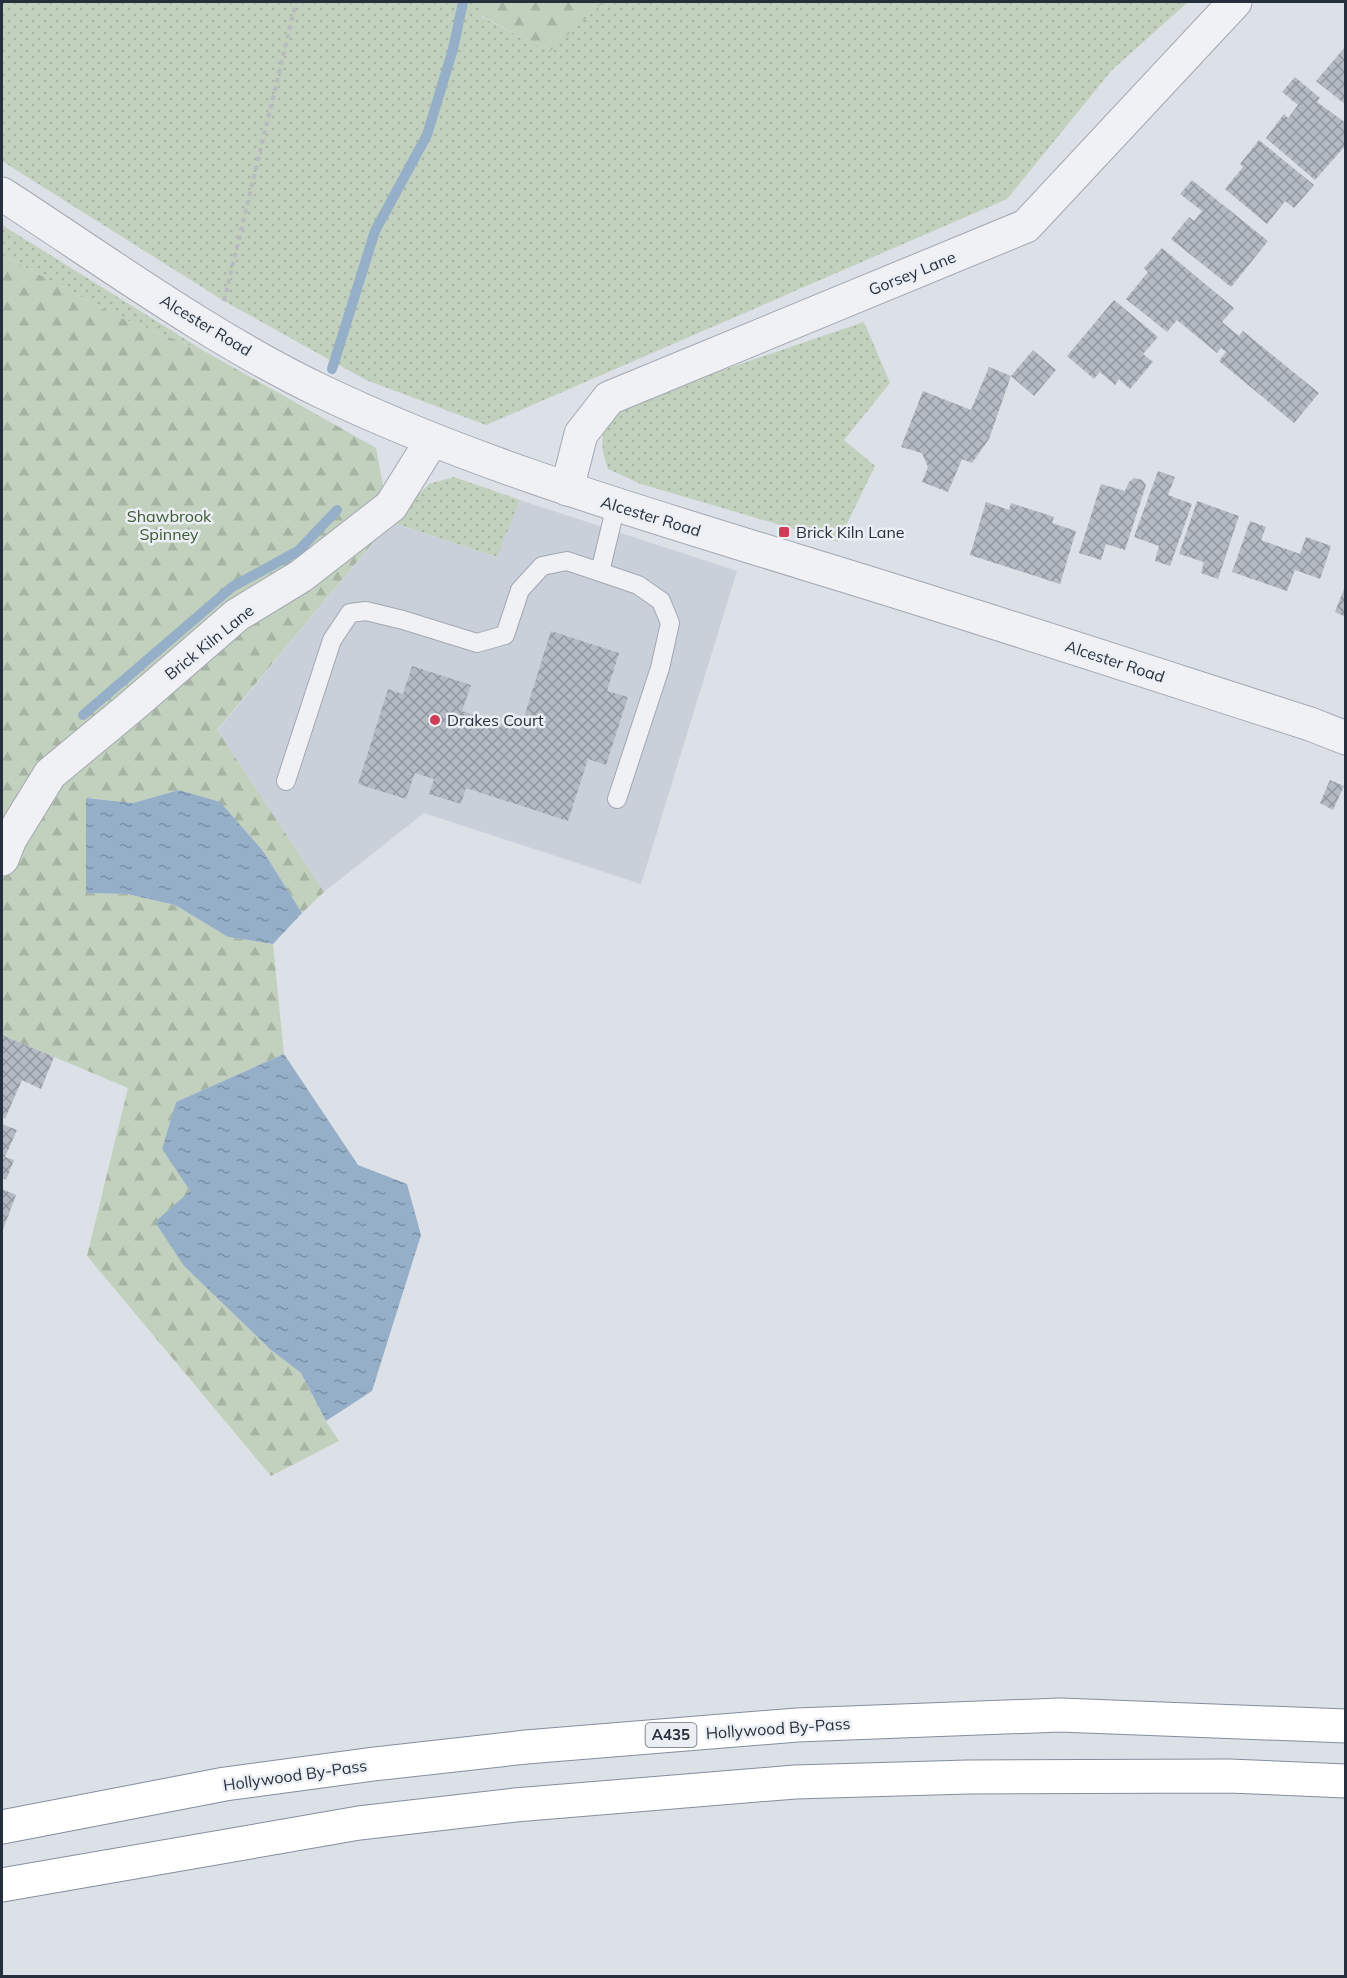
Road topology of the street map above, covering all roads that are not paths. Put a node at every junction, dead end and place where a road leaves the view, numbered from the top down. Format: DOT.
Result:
graph roads {
  1 [pos="1235,2"];
  2 [pos="2,194"];
  3 [pos="432,440"];
  4 [pos="567,489"];
  5 [pos="616,505"];
  6 [pos="600,572"];
  7 [pos="1346,738"];
  8 [pos="286,781"];
  9 [pos="617,799"];
  10 [pos="2,859"];
  11 [pos="1346,1726"];
  12 [pos="1346,1780"];
  13 [pos="2,1827"];
  14 [pos="2,1885"];
  1 -- 4 [label="street, Gorsey Lane"];
  2 -- 3 [label="street, Alcester Road"];
  3 -- 4 [label="street, Alcester Road"];
  3 -- 10 [label="street, Brick Kiln Lane"];
  4 -- 5 [label="street, Alcester Road"];
  5 -- 6 [label="lane"];
  5 -- 7 [label="street, Alcester Road"];
  6 -- 8 [label="lane"];
  6 -- 9 [label="lane"];
  11 -- 13 [label="highway, Hollywood By-Pass / A435"];
  12 -- 14 [label="highway"];
}
